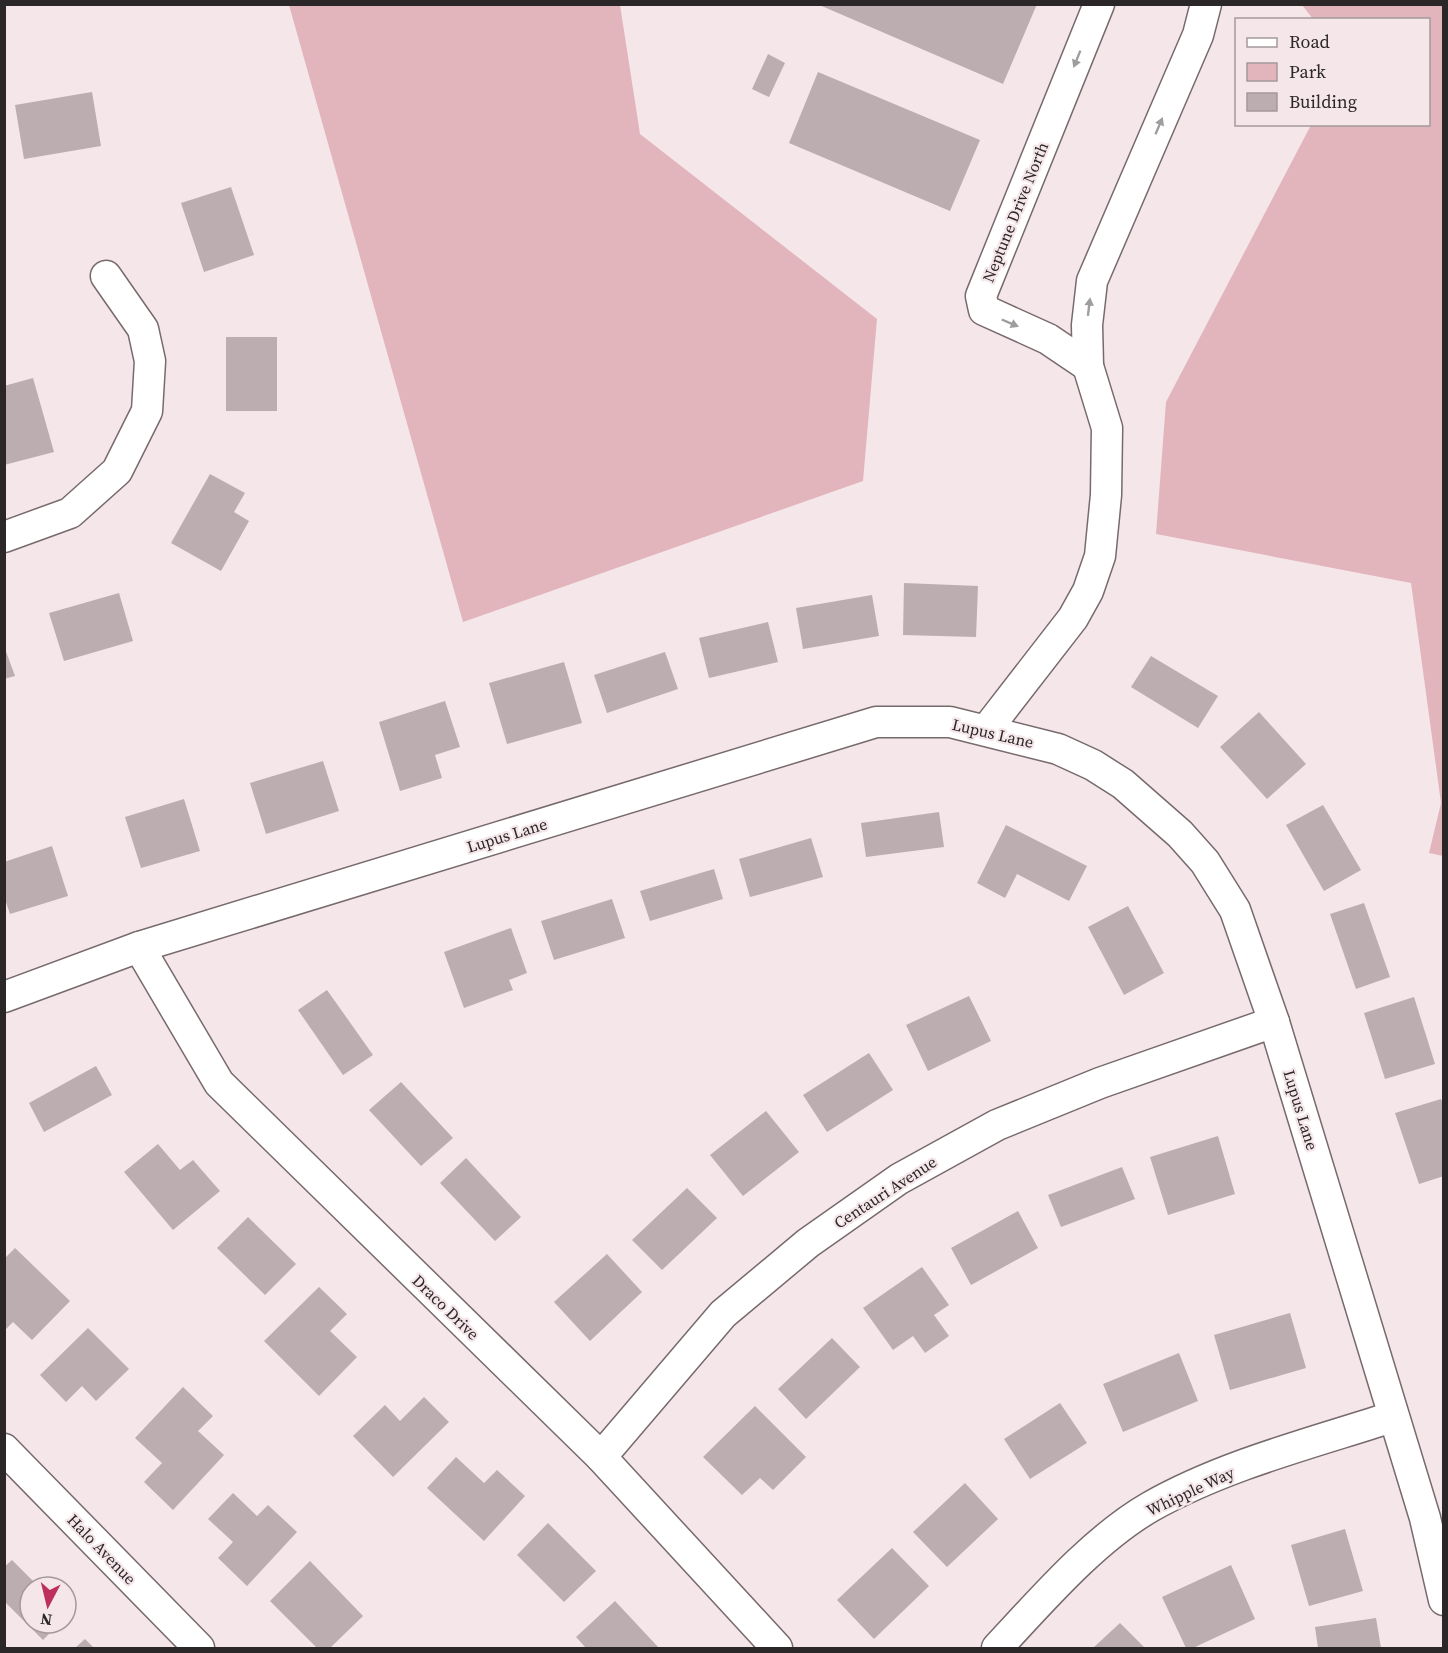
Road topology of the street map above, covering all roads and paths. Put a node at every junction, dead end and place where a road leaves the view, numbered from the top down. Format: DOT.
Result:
graph roads {
  1 [pos="1099,4"];
  2 [pos="1206,4"];
  3 [pos="106,276"];
  4 [pos="1089,366"];
  5 [pos="4,537"];
  6 [pos="987,729"];
  7 [pos="139,947"];
  8 [pos="4,997"];
  9 [pos="1274,1022"];
  10 [pos="1392,1417"];
  11 [pos="4,1449"];
  12 [pos="601,1457"];
  13 [pos="1443,1600"];
  14 [pos="199,1648"];
  15 [pos="777,1648"];
  16 [pos="997,1648"];
  1 -- 4 [label="street, Neptune Drive North, one-way"];
  4 -- 2 [label="street, one-way"];
  3 -- 5 [label="street"];
  4 -- 6 [label="street"];
  6 -- 7 [label="street, Lupus Lane"];
  6 -- 9 [label="street, Lupus Lane"];
  7 -- 8 [label="street, Lupus Lane"];
  7 -- 12 [label="street, Draco Drive"];
  9 -- 10 [label="street, Lupus Lane"];
  9 -- 12 [label="street, Centauri Avenue"];
  10 -- 13 [label="street, Lupus Lane"];
  10 -- 16 [label="street, Whipple Way"];
  11 -- 14 [label="street, Halo Avenue"];
  12 -- 15 [label="street, Draco Drive"];
}
